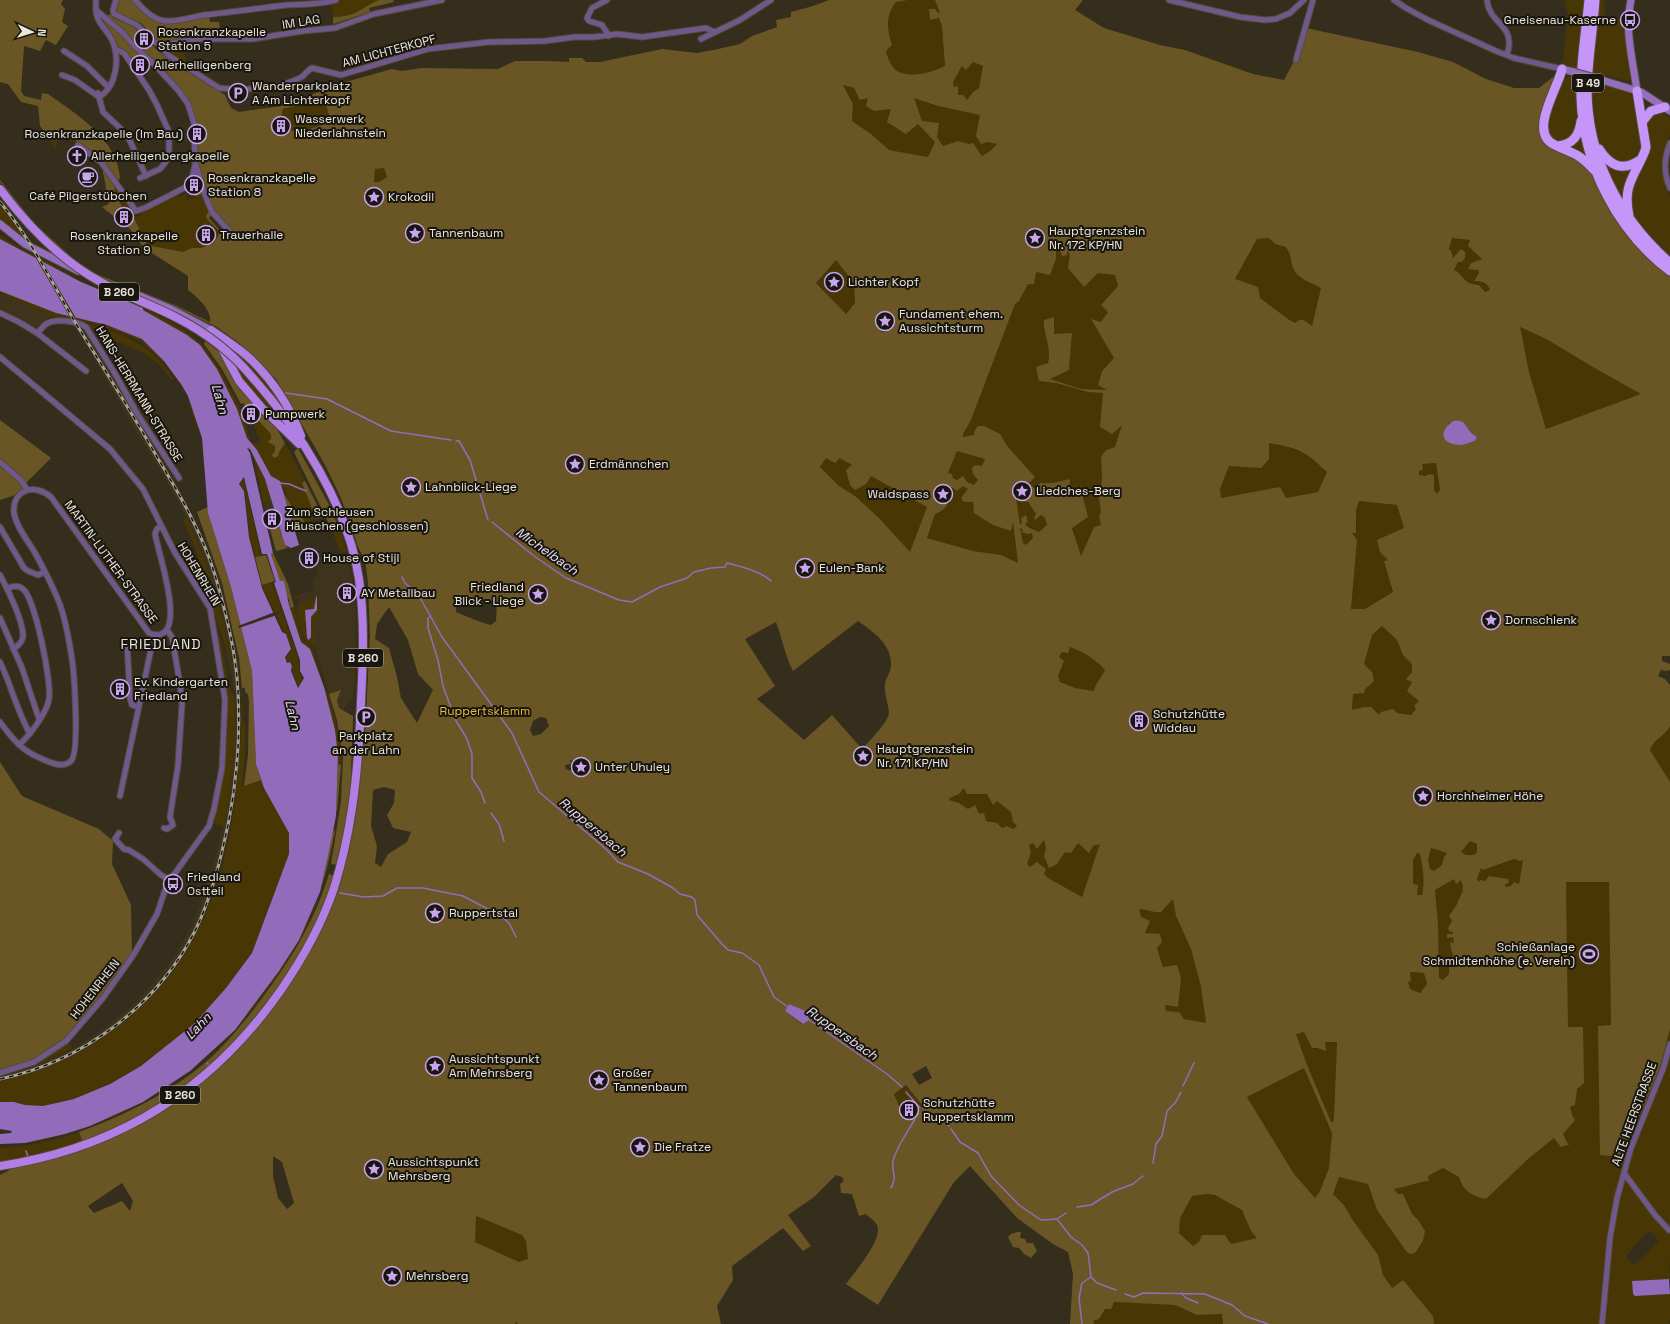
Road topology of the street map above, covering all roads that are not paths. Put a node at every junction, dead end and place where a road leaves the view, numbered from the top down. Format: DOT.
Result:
graph roads {
  1 [pos="96,0"];
  2 [pos="116,0"];
  3 [pos="135,0"];
  4 [pos="336,0"];
  5 [pos="442,0"];
  6 [pos="607,0"];
  7 [pos="771,0"];
  8 [pos="1170,0"];
  9 [pos="1304,0"];
  10 [pos="1312,0"];
  11 [pos="1394,0"];
  12 [pos="1487,0"];
  13 [pos="1589,0"];
  14 [pos="1595,0"];
  15 [pos="1631,0"];
  16 [pos="96,10"];
  17 [pos="714,32"];
  18 [pos="609,36"];
  19 [pos="701,38"];
  20 [pos="160,45"];
  21 [pos="115,49"];
  22 [pos="64,51"];
  23 [pos="1507,55"];
  24 [pos="1296,60"];
  25 [pos="1562,70"];
  26 [pos="62,75"];
  27 [pos="108,87"];
  28 [pos="1637,91"];
  29 [pos="99,95"];
  30 [pos="1667,109"];
  31 [pos="1582,114"];
  32 [pos="1642,122"];
  33 [pos="1594,141"];
  34 [pos="1670,143"];
  35 [pos="78,145"];
  36 [pos="1558,146"];
  37 [pos="1640,160"];
  38 [pos="194,162"];
  39 [pos="1597,174"];
  40 [pos="146,176"];
  41 [pos="140,178"];
  42 [pos="1670,188"];
  43 [pos="0,189"];
  44 [pos="1630,220"];
  45 [pos="0,224"];
  46 [pos="232,234"];
  47 [pos="1670,263"];
  48 [pos="1670,272"];
  49 [pos="0,313"];
  50 [pos="211,330"];
  51 [pos="37,333"];
  52 [pos="0,357"];
  53 [pos="86,371"];
  54 [pos="306,450"];
  55 [pos="0,462"];
  56 [pos="179,478"];
  57 [pos="27,490"];
  58 [pos="161,526"];
  59 [pos="0,527"];
  60 [pos="44,572"];
  61 [pos="0,575"];
  62 [pos="8,588"];
  63 [pos="0,618"];
  64 [pos="167,630"];
  65 [pos="154,636"];
  66 [pos="127,642"];
  67 [pos="13,649"];
  68 [pos="0,662"];
  69 [pos="138,708"];
  70 [pos="39,719"];
  71 [pos="0,722"];
  72 [pos="30,734"];
  73 [pos="18,745"];
  74 [pos="120,796"];
  75 [pos="164,828"];
  76 [pos="119,833"];
  77 [pos="170,880"];
  78 [pos="1670,1044"];
  79 [pos="0,1073"];
  80 [pos="0,1166"];
  81 [pos="1624,1174"];
  82 [pos="1669,1230"];
  83 [pos="1602,1324"];
  1 -- 16 [label="street"];
  2 -- 20 [label="street"];
  3 -- 4 [label="street"];
  5 -- 20 [label="street, IM LAG"];
  6 -- 18 [label="street"];
  7 -- 17 [label="street"];
  8 -- 9 [label="street"];
  10 -- 24 [label="street"];
  11 -- 23 [label="street"];
  12 -- 23 [label="street"];
  13 -- 31 [label="highway, B 49"];
  14 -- 33 [label="highway, B 49"];
  15 -- 28 [label="street"];
  16 -- 21 [label="street"];
  16 -- 38 [label="street"];
  17 -- 18 [label="street, AM LICHTERKOPF"];
  17 -- 19 [label="street"];
  18 -- 20 [label="street, AM LICHTERKOPF"];
  21 -- 27 [label="street"];
  21 -- 40 [label="street"];
  22 -- 27 [label="street"];
  23 -- 25 [label="street"];
  25 -- 28 [label="street, bridge"];
  25 -- 36 [label="highway"];
  26 -- 29 [label="street"];
  27 -- 29 [label="street"];
  28 -- 30 [label="street"];
  28 -- 32 [label="highway"];
  29 -- 40 [label="street"];
  30 -- 32 [label="highway"];
  31 -- 36 [label="highway"];
  31 -- 39 [label="highway, B 49"];
  32 -- 37 [label="highway"];
  33 -- 37 [label="highway"];
  33 -- 44 [label="highway, B 49"];
  34 -- 42 [label="street"];
  35 -- 38 [label="street"];
  36 -- 39 [label="highway"];
  37 -- 44 [label="highway"];
  38 -- 46 [label="street"];
  39 -- 48 [label="highway, B 49"];
  40 -- 41 [label="street"];
  43 -- 54 [label="main road, B 260, bridge"];
  44 -- 47 [label="highway, B 49"];
  45 -- 50 [label="street"];
  49 -- 51 [label="street"];
  50 -- 54 [label="main road, B 260"];
  50 -- 54 [label="main road, B 260"];
  51 -- 53 [label="street"];
  51 -- 56 [label="street, HANS-HERRMANN-STRASSE"];
  52 -- 58 [label="street, HOHENRHEIN"];
  54 -- 80 [label="main road, B 260"];
  55 -- 57 [label="street"];
  57 -- 60 [label="street"];
  57 -- 65 [label="street, MARTIN-LUTHER-STRASSE"];
  58 -- 64 [label="street, MARTIN-LUTHER-STRASSE"];
  58 -- 77 [label="street, HOHENRHEIN"];
  59 -- 60 [label="street"];
  60 -- 73 [label="street"];
  61 -- 62 [label="street"];
  62 -- 67 [label="street"];
  62 -- 70 [label="street"];
  63 -- 67 [label="street"];
  64 -- 65 [label="street, MARTIN-LUTHER-STRASSE"];
  64 -- 75 [label="street"];
  65 -- 69 [label="street"];
  66 -- 69 [label="street"];
  67 -- 70 [label="street"];
  68 -- 72 [label="street"];
  69 -- 74 [label="street"];
  70 -- 72 [label="street"];
  71 -- 73 [label="street"];
  72 -- 73 [label="street"];
  76 -- 77 [label="street"];
  77 -- 79 [label="street, HOHENRHEIN"];
  78 -- 81 [label="street, ALTE HEERSTRASSE"];
  81 -- 82 [label="street"];
  81 -- 83 [label="street, ALTE HEERSTRASSE"];
}
